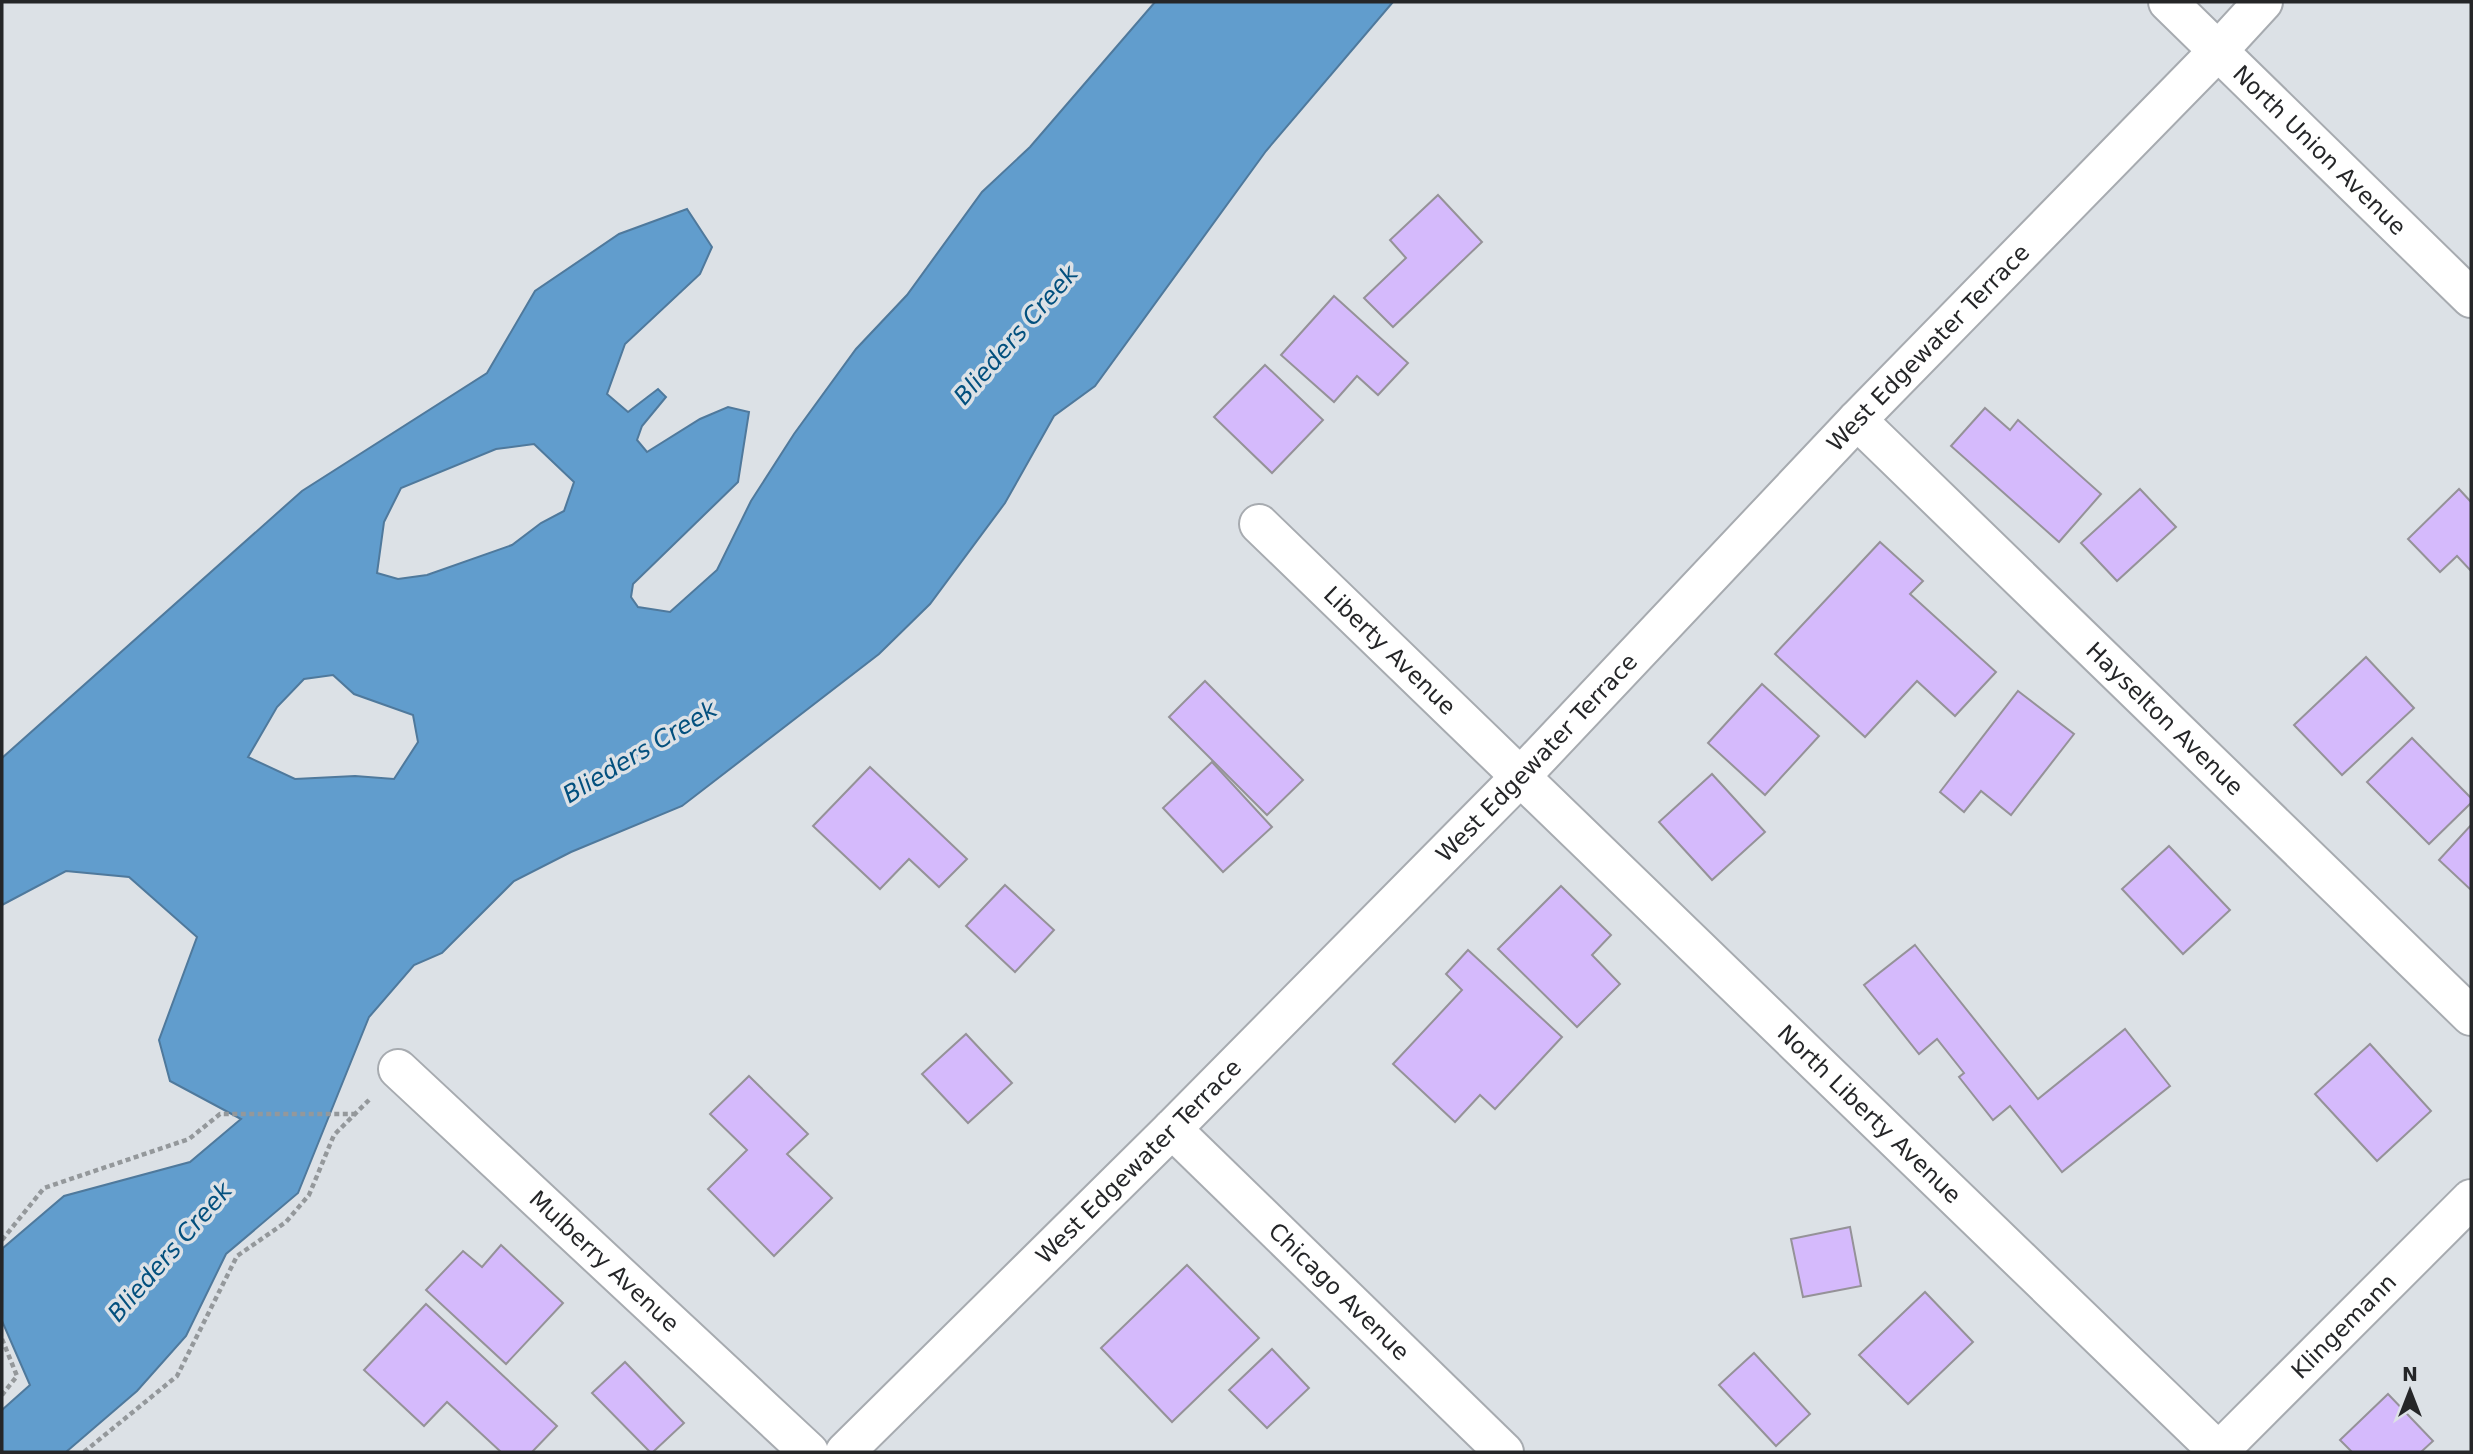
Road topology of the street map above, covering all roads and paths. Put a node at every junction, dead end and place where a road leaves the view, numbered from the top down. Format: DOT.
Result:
graph roads {
  1 [pos="2168,2"];
  2 [pos="2263,2"];
  3 [pos="2217,52"];
  4 [pos="2471,298"];
  5 [pos="1857,420"];
  6 [pos="1259,524"];
  7 [pos="1521,776"];
  8 [pos="2471,1016"];
  9 [pos="398,1069"];
  10 [pos="1172,1129"];
  11 [pos="2471,1199"];
  12 [pos="2,1240"];
  13 [pos="2,1339"];
  14 [pos="2,1395"];
  15 [pos="83,1452"];
  16 [pos="809,1452"];
  17 [pos="845,1452"];
  18 [pos="1504,1452"];
  19 [pos="2218,1452"];
  1 -- 3 [label="street, North Union Avenue"];
  2 -- 3 [label="street, West Edgewater Terrace"];
  3 -- 4 [label="street, North Union Avenue"];
  3 -- 5 [label="street, West Edgewater Terrace"];
  5 -- 7 [label="street, West Edgewater Terrace"];
  5 -- 8 [label="street, Hayselton Avenue"];
  6 -- 7 [label="street, Liberty Avenue"];
  7 -- 10 [label="street, West Edgewater Terrace"];
  7 -- 19 [label="street, North Liberty Avenue"];
  9 -- 16 [label="street, Mulberry Avenue"];
  10 -- 17 [label="street, West Edgewater Terrace"];
  10 -- 18 [label="street, Chicago Avenue"];
  11 -- 19 [label="street, Klingemann"];
  12 -- 15 [label="path"];
  13 -- 14 [label="path"];
}
